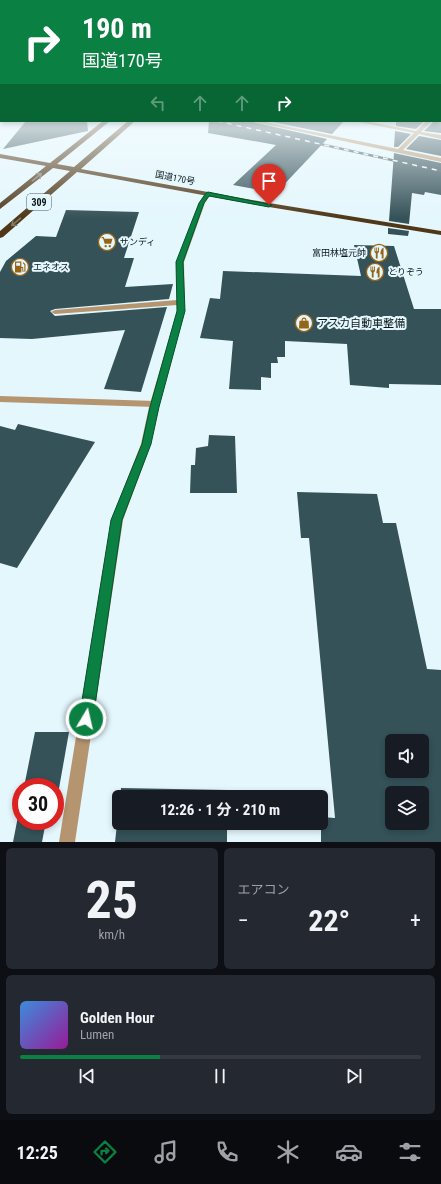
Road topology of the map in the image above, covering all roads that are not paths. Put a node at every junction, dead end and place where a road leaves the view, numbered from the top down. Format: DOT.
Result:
graph roads {
  1 [pos="84,139"];
  2 [pos="111,139"];
  3 [pos="342,139"];
  4 [pos="411,139"];
  5 [pos="399,151"];
  6 [pos="0,156"];
  7 [pos="441,160"];
  8 [pos="52,165"];
  9 [pos="77,169"];
  10 [pos="208,194"];
  11 [pos="0,207"];
  12 [pos="441,233"];
  13 [pos="0,235"];
  14 [pos="181,302"];
  15 [pos="55,312"];
  16 [pos="0,398"];
  17 [pos="155,404"];
  18 [pos="67,842"];
  1 -- 8 [label="highway, 309"];
  2 -- 9 [label="highway, 309"];
  3 -- 5 [label="street"];
  4 -- 5 [label="street"];
  5 -- 7 [label="street"];
  6 -- 8 [label="highway, 国道170号"];
  8 -- 9 [label="highway, 国道170号"];
  11 -- 8 [label="highway, 309, one-way"];
  9 -- 10 [label="highway, 国道170号"];
  9 -- 13 [label="highway, 309, one-way"];
  10 -- 12 [label="highway, 国道170号"];
  10 -- 14 [label="street"];
  14 -- 15 [label="street"];
  14 -- 17 [label="street"];
  16 -- 17 [label="street"];
  17 -- 18 [label="street"];
}
